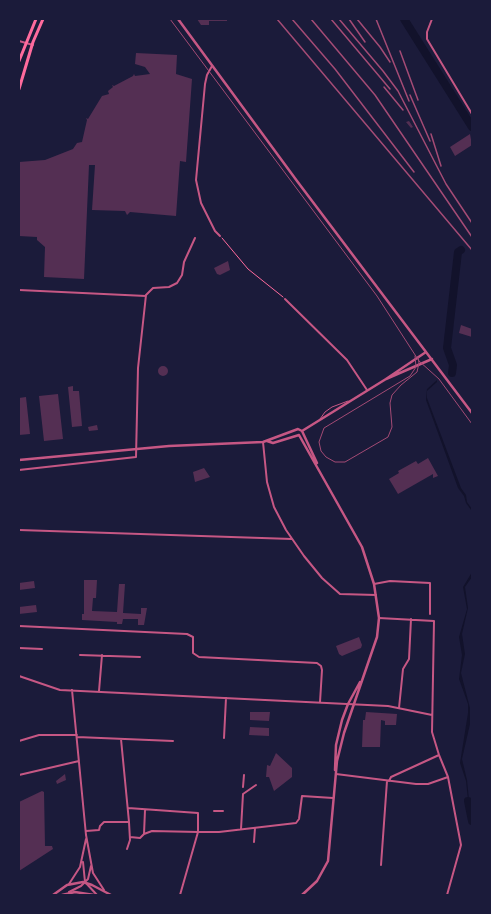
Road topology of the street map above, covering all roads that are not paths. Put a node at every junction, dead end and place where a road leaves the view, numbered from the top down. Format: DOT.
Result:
graph roads {
  1 [pos="36,19"];
  2 [pos="43,19"];
  3 [pos="178,19"];
  4 [pos="432,19"];
  5 [pos="19,41"];
  6 [pos="27,42"];
  7 [pos="33,44"];
  8 [pos="19,61"];
  9 [pos="212,66"];
  10 [pos="19,89"];
  11 [pos="472,114"];
  12 [pos="220,236"];
  13 [pos="195,238"];
  14 [pos="19,290"];
  15 [pos="146,296"];
  16 [pos="285,299"];
  17 [pos="426,352"];
  18 [pos="432,359"];
  19 [pos="386,379"];
  20 [pos="367,390"];
  21 [pos="472,413"];
  22 [pos="296,431"];
  23 [pos="302,432"];
  24 [pos="298,435"];
  25 [pos="265,442"];
  26 [pos="136,448"];
  27 [pos="19,460"];
  28 [pos="317,465"];
  29 [pos="19,470"];
  30 [pos="19,530"];
  31 [pos="292,539"];
  32 [pos="374,584"];
  33 [pos="377,595"];
  34 [pos="430,614"];
  35 [pos="379,618"];
  36 [pos="411,619"];
  37 [pos="19,626"];
  38 [pos="19,648"];
  39 [pos="42,649"];
  40 [pos="80,655"];
  41 [pos="102,655"];
  42 [pos="140,657"];
  43 [pos="19,676"];
  44 [pos="362,678"];
  45 [pos="72,690"];
  46 [pos="99,691"];
  47 [pos="226,698"];
  48 [pos="320,702"];
  49 [pos="348,704"];
  50 [pos="354,705"];
  51 [pos="400,708"];
  52 [pos="432,715"];
  53 [pos="77,736"];
  54 [pos="224,738"];
  55 [pos="121,739"];
  56 [pos="19,741"];
  57 [pos="173,741"];
  58 [pos="439,755"];
  59 [pos="79,761"];
  60 [pos="335,774"];
  61 [pos="19,775"];
  62 [pos="244,775"];
  63 [pos="448,777"];
  64 [pos="388,781"];
  65 [pos="256,785"];
  66 [pos="243,786"];
  67 [pos="333,798"];
  68 [pos="128,808"];
  69 [pos="145,810"];
  70 [pos="214,811"];
  71 [pos="223,812"];
  72 [pos="129,822"];
  73 [pos="255,828"];
  74 [pos="241,829"];
  75 [pos="86,830"];
  76 [pos="198,832"];
  77 [pos="144,834"];
  78 [pos="86,835"];
  79 [pos="130,837"];
  80 [pos="254,842"];
  81 [pos="127,849"];
  82 [pos="83,856"];
  83 [pos="91,860"];
  84 [pos="381,865"];
  85 [pos="85,882"];
  86 [pos="67,885"];
  87 [pos="104,890"];
  88 [pos="66,894"];
  89 [pos="53,895"];
  90 [pos="62,895"];
  91 [pos="94,895"];
  92 [pos="97,895"];
  93 [pos="111,895"];
  94 [pos="180,895"];
  95 [pos="302,895"];
  96 [pos="447,895"];
  1 -- 6 [label="main road"];
  2 -- 7 [label="main road"];
  3 -- 9 [label="street"];
  4 -- 11 [label="street"];
  5 -- 6 [label="street"];
  6 -- 7 [label="street"];
  6 -- 8 [label="main road"];
  7 -- 10 [label="main road"];
  9 -- 12 [label="street"];
  9 -- 17 [label="street"];
  13 -- 15 [label="street"];
  14 -- 15 [label="street"];
  15 -- 26 [label="street"];
  16 -- 20 [label="street"];
  17 -- 18 [label="street"];
  17 -- 19 [label="street"];
  18 -- 19 [label="street"];
  18 -- 21 [label="street"];
  19 -- 20 [label="street"];
  20 -- 23 [label="street"];
  22 -- 23 [label="street"];
  22 -- 24 [label="street"];
  22 -- 25 [label="street"];
  23 -- 24 [label="street"];
  23 -- 28 [label="street"];
  24 -- 25 [label="street"];
  24 -- 28 [label="street"];
  25 -- 26 [label="street"];
  25 -- 31 [label="street"];
  26 -- 27 [label="street"];
  26 -- 29 [label="street"];
  28 -- 32 [label="street"];
  30 -- 31 [label="street"];
  31 -- 33 [label="street"];
  32 -- 33 [label="street"];
  32 -- 34 [label="street"];
  33 -- 35 [label="street"];
  35 -- 36 [label="street"];
  35 -- 44 [label="street"];
  36 -- 51 [label="street"];
  36 -- 52 [label="street"];
  37 -- 48 [label="street"];
  38 -- 39 [label="street"];
  40 -- 41 [label="street"];
  41 -- 42 [label="street"];
  41 -- 46 [label="street"];
  43 -- 45 [label="street"];
  44 -- 49 [label="street"];
  44 -- 50 [label="street"];
  45 -- 46 [label="street"];
  45 -- 53 [label="street"];
  46 -- 47 [label="street"];
  47 -- 48 [label="street"];
  47 -- 54 [label="street"];
  48 -- 49 [label="street"];
  49 -- 50 [label="street"];
  49 -- 60 [label="street"];
  50 -- 51 [label="street"];
  50 -- 60 [label="street"];
  51 -- 52 [label="street"];
  52 -- 58 [label="street"];
  53 -- 55 [label="street"];
  53 -- 56 [label="street"];
  53 -- 59 [label="street"];
  55 -- 57 [label="street"];
  55 -- 68 [label="street"];
  58 -- 63 [label="street"];
  58 -- 64 [label="street"];
  59 -- 61 [label="street"];
  59 -- 75 [label="street"];
  60 -- 64 [label="street"];
  60 -- 67 [label="street"];
  62 -- 66 [label="street"];
  63 -- 64 [label="street"];
  63 -- 96 [label="street"];
  64 -- 84 [label="street"];
  65 -- 74 [label="street"];
  67 -- 73 [label="street"];
  67 -- 95 [label="street"];
  68 -- 69 [label="street"];
  68 -- 72 [label="street"];
  69 -- 76 [label="street"];
  69 -- 77 [label="street"];
  70 -- 71 [label="street"];
  72 -- 75 [label="street"];
  72 -- 79 [label="street"];
  73 -- 74 [label="street"];
  73 -- 80 [label="street"];
  74 -- 76 [label="street"];
  75 -- 78 [label="street"];
  76 -- 77 [label="street"];
  76 -- 94 [label="street"];
  77 -- 79 [label="street"];
  78 -- 82 [label="street"];
  78 -- 83 [label="street"];
  79 -- 81 [label="street"];
  82 -- 85 [label="street"];
  82 -- 86 [label="street"];
  83 -- 85 [label="street"];
  83 -- 87 [label="street"];
  85 -- 86 [label="street"];
  85 -- 87 [label="street"];
  85 -- 88 [label="street"];
  85 -- 92 [label="street"];
  86 -- 89 [label="street"];
  87 -- 93 [label="street"];
  88 -- 90 [label="street"];
  88 -- 91 [label="street"];
}
